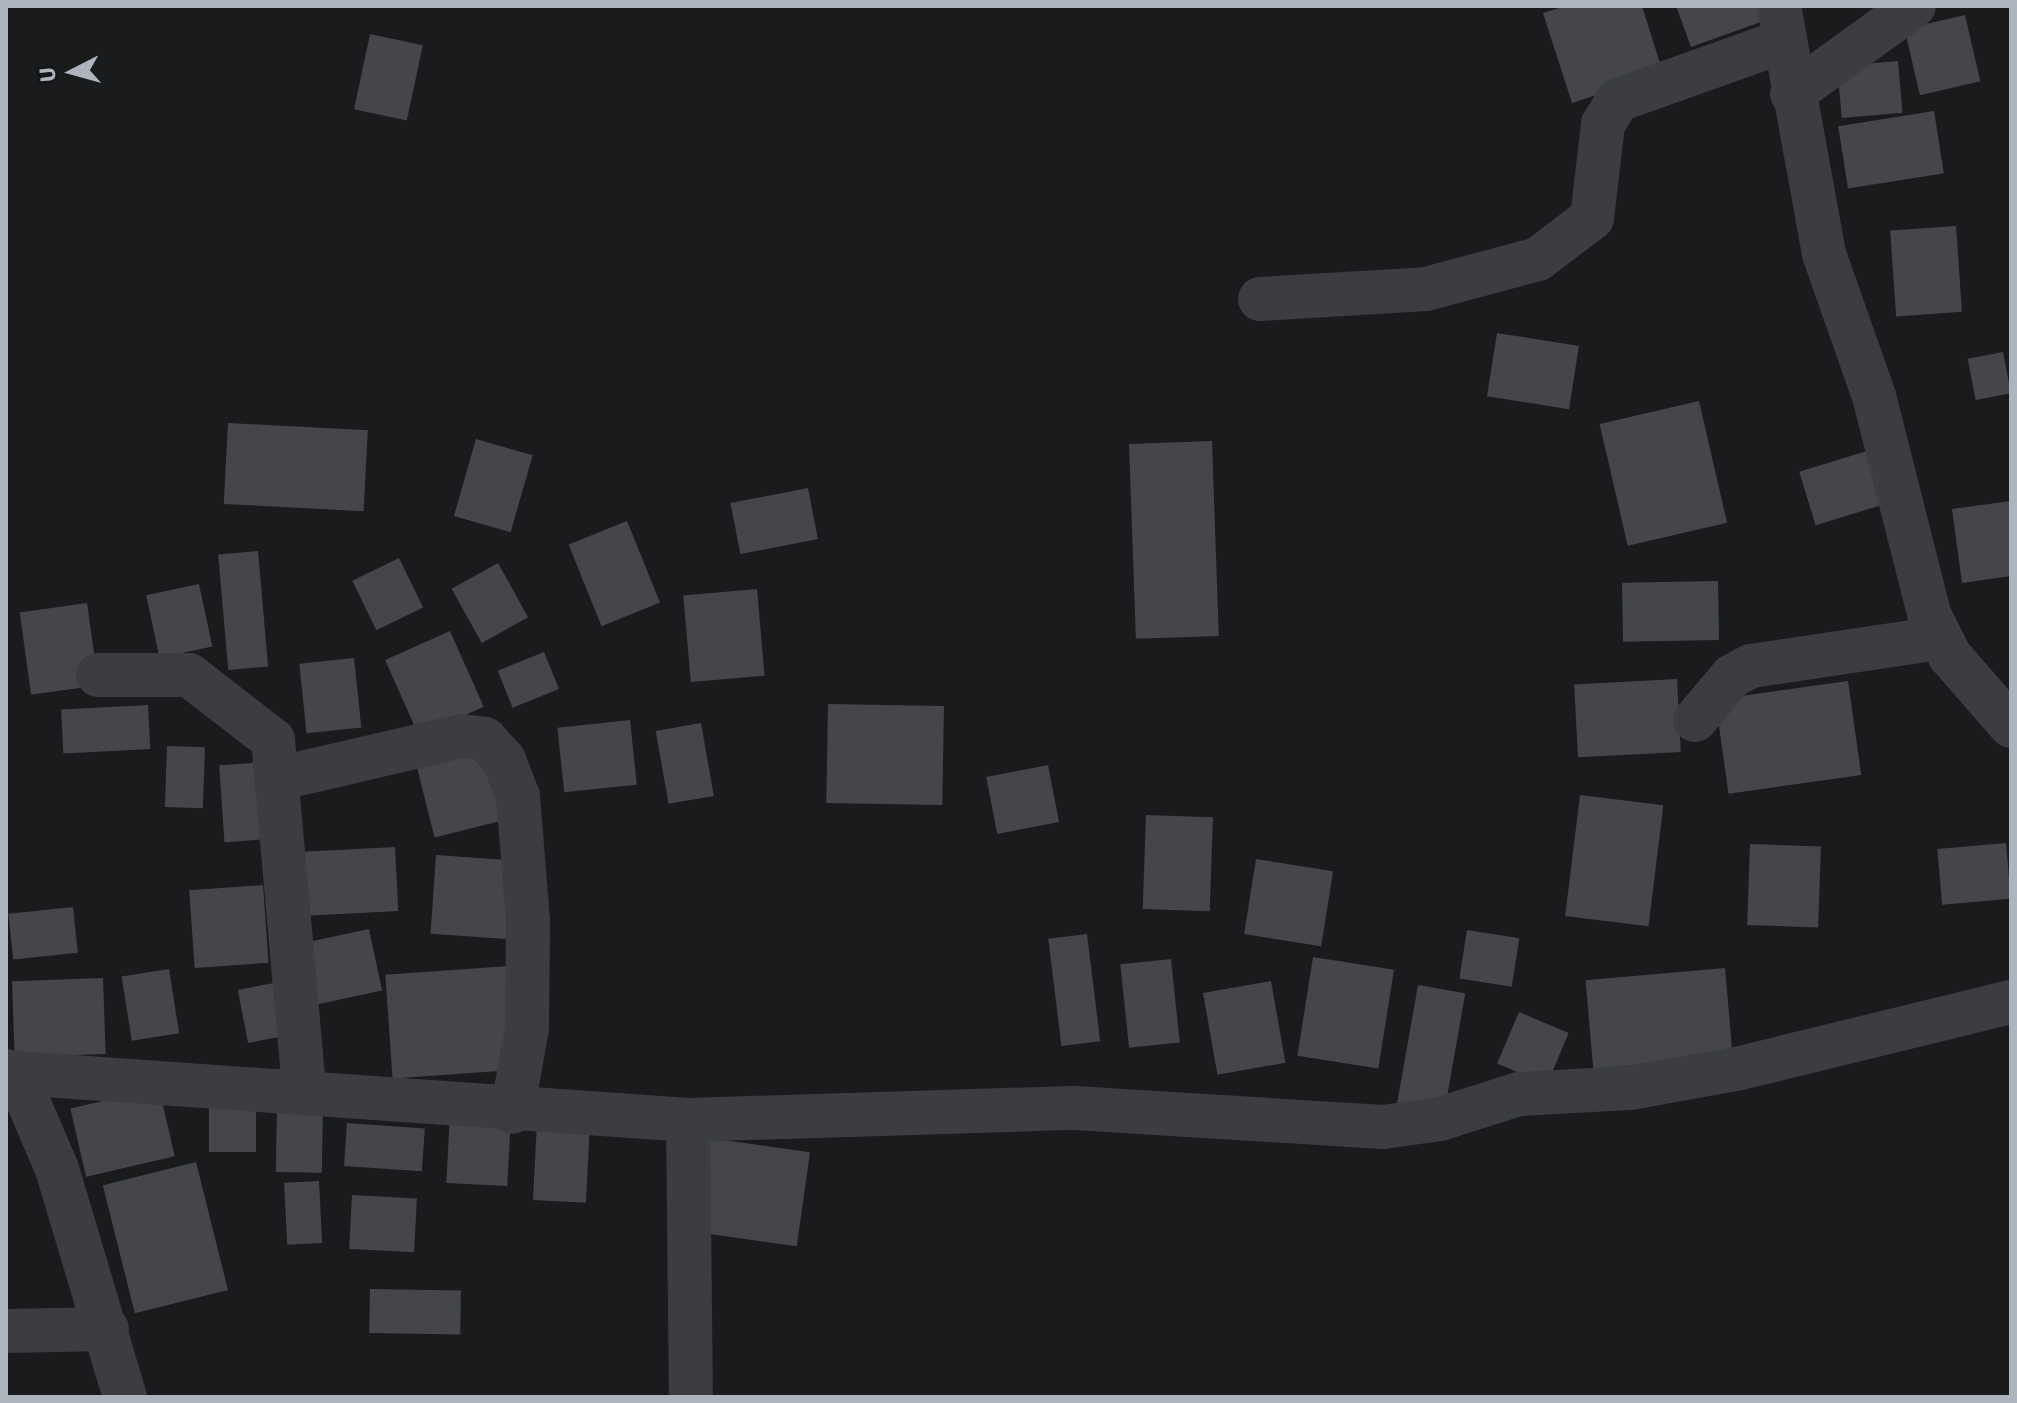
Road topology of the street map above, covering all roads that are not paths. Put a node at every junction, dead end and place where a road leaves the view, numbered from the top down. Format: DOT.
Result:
graph roads {
  1 [pos="1914,6"];
  2 [pos="1782,24"];
  3 [pos="1792,94"];
  4 [pos="1260,299"];
  5 [pos="1939,638"];
  6 [pos="98,675"];
  7 [pos="1695,720"];
  8 [pos="2011,726"];
  9 [pos="281,778"];
  10 [pos="2011,1002"];
  11 [pos="11,1072"];
  12 [pos="304,1090"];
  13 [pos="512,1112"];
  14 [pos="688,1120"];
  15 [pos="107,1329"];
  16 [pos="6,1331"];
  17 [pos="125,1397"];
  18 [pos="691,1397"];
  1 -- 3 [label="street"];
  2 -- 3 [label="street"];
  2 -- 4 [label="street"];
  3 -- 5 [label="street"];
  5 -- 7 [label="street"];
  5 -- 8 [label="street"];
  6 -- 9 [label="street"];
  9 -- 12 [label="street"];
  9 -- 13 [label="street"];
  10 -- 14 [label="street"];
  11 -- 12 [label="street"];
  11 -- 15 [label="street"];
  12 -- 13 [label="street"];
  13 -- 14 [label="street"];
  14 -- 18 [label="street"];
  15 -- 16 [label="street"];
  15 -- 17 [label="street"];
}
